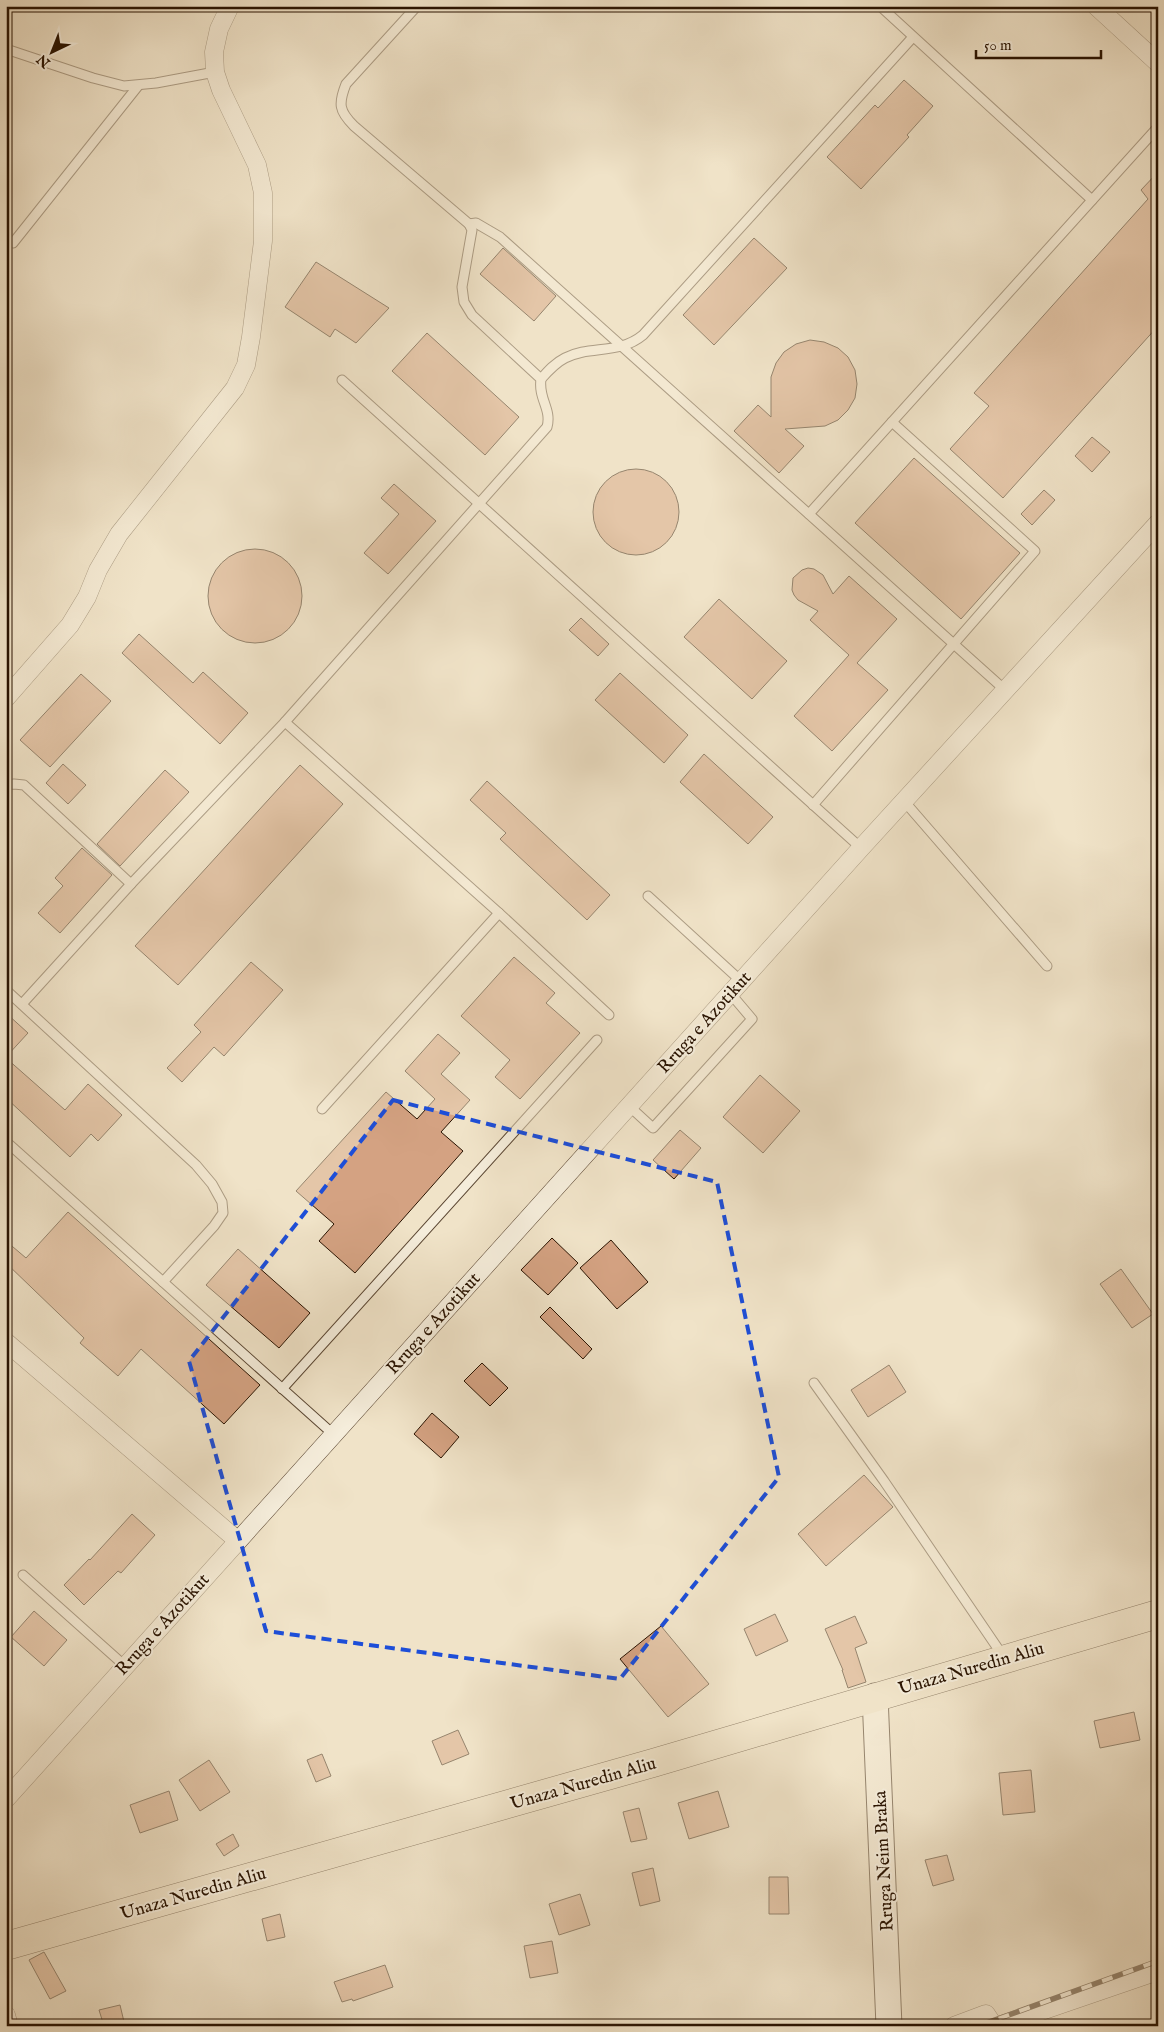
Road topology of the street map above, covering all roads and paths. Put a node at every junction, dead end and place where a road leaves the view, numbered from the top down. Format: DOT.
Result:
graph roads {
  1 [pos="230,6"];
  2 [pos="418,6"];
  3 [pos="880,6"];
  4 [pos="1096,6"];
  5 [pos="913,36"];
  6 [pos="6,49"];
  7 [pos="1158,63"];
  8 [pos="215,72"];
  9 [pos="138,86"];
  10 [pos="1158,127"];
  11 [pos="1092,200"];
  12 [pos="469,224"];
  13 [pos="13,243"];
  14 [pos="622,347"];
  15 [pos="541,379"];
  16 [pos="342,380"];
  17 [pos="892,422"];
  18 [pos="479,503"];
  19 [pos="809,514"];
  20 [pos="1158,523"];
  21 [pos="954,644"];
  22 [pos="1005,690"];
  23 [pos="6,698"];
  24 [pos="285,722"];
  25 [pos="6,786"];
  26 [pos="904,801"];
  27 [pos="813,805"];
  28 [pos="861,848"];
  29 [pos="131,884"];
  30 [pos="648,896"];
  31 [pos="499,913"];
  32 [pos="1047,966"];
  33 [pos="736,987"];
  34 [pos="6,990"];
  35 [pos="22,1004"];
  36 [pos="609,1015"];
  37 [pos="597,1040"];
  38 [pos="629,1106"];
  39 [pos="322,1109"];
  40 [pos="10,1145"];
  41 [pos="163,1282"];
  42 [pos="6,1342"];
  43 [pos="814,1383"];
  44 [pos="282,1389"];
  45 [pos="333,1434"];
  46 [pos="237,1540"];
  47 [pos="23,1575"];
  48 [pos="1158,1614"];
  49 [pos="1004,1659"];
  50 [pos="125,1666"];
  51 [pos="875,1696"];
  52 [pos="6,1799"];
  53 [pos="6,1946"];
  54 [pos="1158,1972"];
  55 [pos="6,2015"];
  56 [pos="9,2026"];
  57 [pos="889,2026"];
  58 [pos="954,2026"];
  59 [pos="996,2026"];
  1 -- 8 [label="street"];
  2 -- 12 [label="lane"];
  3 -- 5 [label="lane"];
  4 -- 7 [label="street"];
  5 -- 11 [label="lane"];
  5 -- 14 [label="lane"];
  6 -- 9 [label="lane"];
  8 -- 9 [label="lane"];
  8 -- 23 [label="street"];
  9 -- 13 [label="lane"];
  10 -- 11 [label="lane"];
  11 -- 17 [label="lane"];
  12 -- 14 [label="lane"];
  12 -- 15 [label="lane"];
  14 -- 15 [label="lane"];
  14 -- 19 [label="lane"];
  15 -- 18 [label="lane"];
  16 -- 18 [label="lane"];
  17 -- 19 [label="lane"];
  17 -- 21 [label="lane"];
  18 -- 24 [label="lane"];
  18 -- 27 [label="lane"];
  19 -- 21 [label="lane"];
  20 -- 22 [label="street, Rruga e Azotikut"];
  21 -- 22 [label="lane"];
  21 -- 27 [label="lane"];
  22 -- 26 [label="street, Rruga e Azotikut"];
  24 -- 29 [label="lane"];
  24 -- 31 [label="lane"];
  25 -- 29 [label="lane"];
  26 -- 28 [label="street, Rruga e Azotikut"];
  26 -- 32 [label="lane"];
  27 -- 28 [label="lane"];
  28 -- 33 [label="street, Rruga e Azotikut"];
  29 -- 35 [label="lane"];
  30 -- 33 [label="lane"];
  31 -- 36 [label="lane"];
  31 -- 39 [label="lane"];
  33 -- 38 [label="street, Rruga e Azotikut"];
  33 -- 38 [label="lane"];
  34 -- 35 [label="lane"];
  35 -- 41 [label="lane"];
  37 -- 44 [label="lane"];
  38 -- 45 [label="street, Rruga e Azotikut"];
  40 -- 41 [label="lane"];
  41 -- 44 [label="lane"];
  42 -- 46 [label="street"];
  43 -- 49 [label="lane"];
  44 -- 45 [label="lane"];
  45 -- 46 [label="street, Rruga e Azotikut"];
  46 -- 50 [label="street, Rruga e Azotikut"];
  47 -- 50 [label="lane"];
  48 -- 49 [label="main road, Unaza Nuredin Aliu"];
  49 -- 51 [label="main road, Unaza Nuredin Aliu"];
  50 -- 52 [label="street, Rruga e Azotikut"];
  51 -- 53 [label="main road, Unaza Nuredin Aliu"];
  51 -- 57 [label="street, Rruga Neim Braka"];
  54 -- 59 [label="street"];
  55 -- 56 [label="street"];
  58 -- 59 [label="street"];
}
